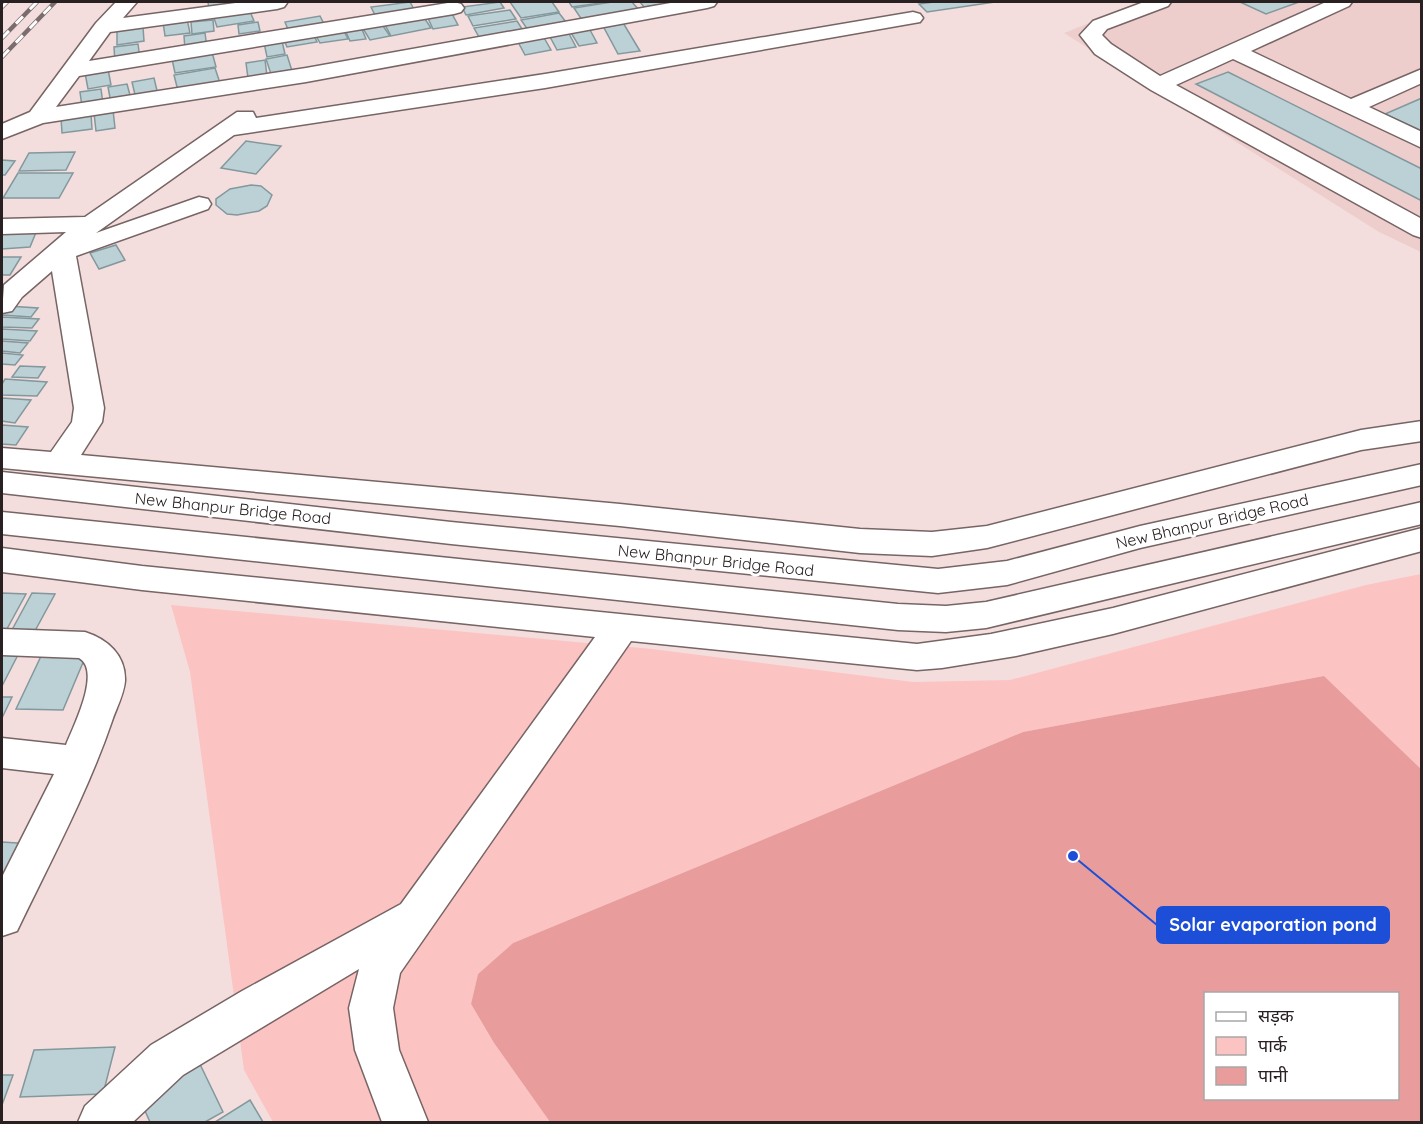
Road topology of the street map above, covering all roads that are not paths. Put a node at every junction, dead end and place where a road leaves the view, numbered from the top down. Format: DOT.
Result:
graph roads {
  1 [pos="127,2"];
  2 [pos="277,2"];
  3 [pos="363,2"];
  4 [pos="707,2"];
  5 [pos="1161,2"];
  6 [pos="1342,2"];
  7 [pos="676,4"];
  8 [pos="452,5"];
  9 [pos="913,18"];
  10 [pos="372,22"];
  11 [pos="103,27"];
  12 [pos="285,36"];
  13 [pos="474,43"];
  14 [pos="1233,51"];
  15 [pos="74,70"];
  16 [pos="306,75"];
  17 [pos="1422,75"];
  18 [pos="1159,85"];
  19 [pos="1351,107"];
  20 [pos="38,117"];
  21 [pos="228,129"];
  22 [pos="2,132"];
  23 [pos="1422,141"];
  24 [pos="199,204"];
  25 [pos="90,224"];
  26 [pos="2,226"];
  27 [pos="1422,230"];
  28 [pos="62,251"];
  29 [pos="2,305"];
  30 [pos="1422,431"];
  31 [pos="2,458"];
  32 [pos="60,463"];
  33 [pos="1422,474"];
  34 [pos="2,483"];
  35 [pos="1422,513"];
  36 [pos="2,524"];
  37 [pos="1422,539"];
  38 [pos="2,560"];
  39 [pos="621,628"];
  40 [pos="2,642"];
  41 [pos="2,753"];
  42 [pos="79,762"];
  43 [pos="417,915"];
  44 [pos="2,918"];
  45 [pos="101,1122"];
  46 [pos="405,1122"];
  1 -- 11 [label="street"];
  2 -- 11 [label="street"];
  2 -- 12 [label="street"];
  3 -- 10 [label="street"];
  4 -- 7 [label="street"];
  5 -- 18 [label="street"];
  6 -- 14 [label="street"];
  7 -- 13 [label="street"];
  8 -- 10 [label="street"];
  8 -- 13 [label="street"];
  9 -- 21 [label="street"];
  10 -- 12 [label="street"];
  11 -- 15 [label="street"];
  12 -- 15 [label="street"];
  13 -- 16 [label="street"];
  14 -- 18 [label="street"];
  14 -- 19 [label="street"];
  15 -- 20 [label="street"];
  16 -- 20 [label="street"];
  16 -- 21 [label="street"];
  17 -- 19 [label="street"];
  18 -- 27 [label="street"];
  19 -- 23 [label="street"];
  20 -- 22 [label="street"];
  21 -- 25 [label="street"];
  24 -- 28 [label="street"];
  25 -- 26 [label="street"];
  25 -- 28 [label="street"];
  28 -- 29 [label="street"];
  28 -- 32 [label="street"];
  30 -- 32 [label="street"];
  31 -- 32 [label="street"];
  33 -- 34 [label="street, New Bhanpur Bridge Road"];
  35 -- 36 [label="street"];
  37 -- 39 [label="street"];
  38 -- 39 [label="street"];
  39 -- 43 [label="street"];
  40 -- 42 [label="street"];
  41 -- 42 [label="street"];
  42 -- 44 [label="street"];
  43 -- 45 [label="street"];
  43 -- 46 [label="street"];
}
